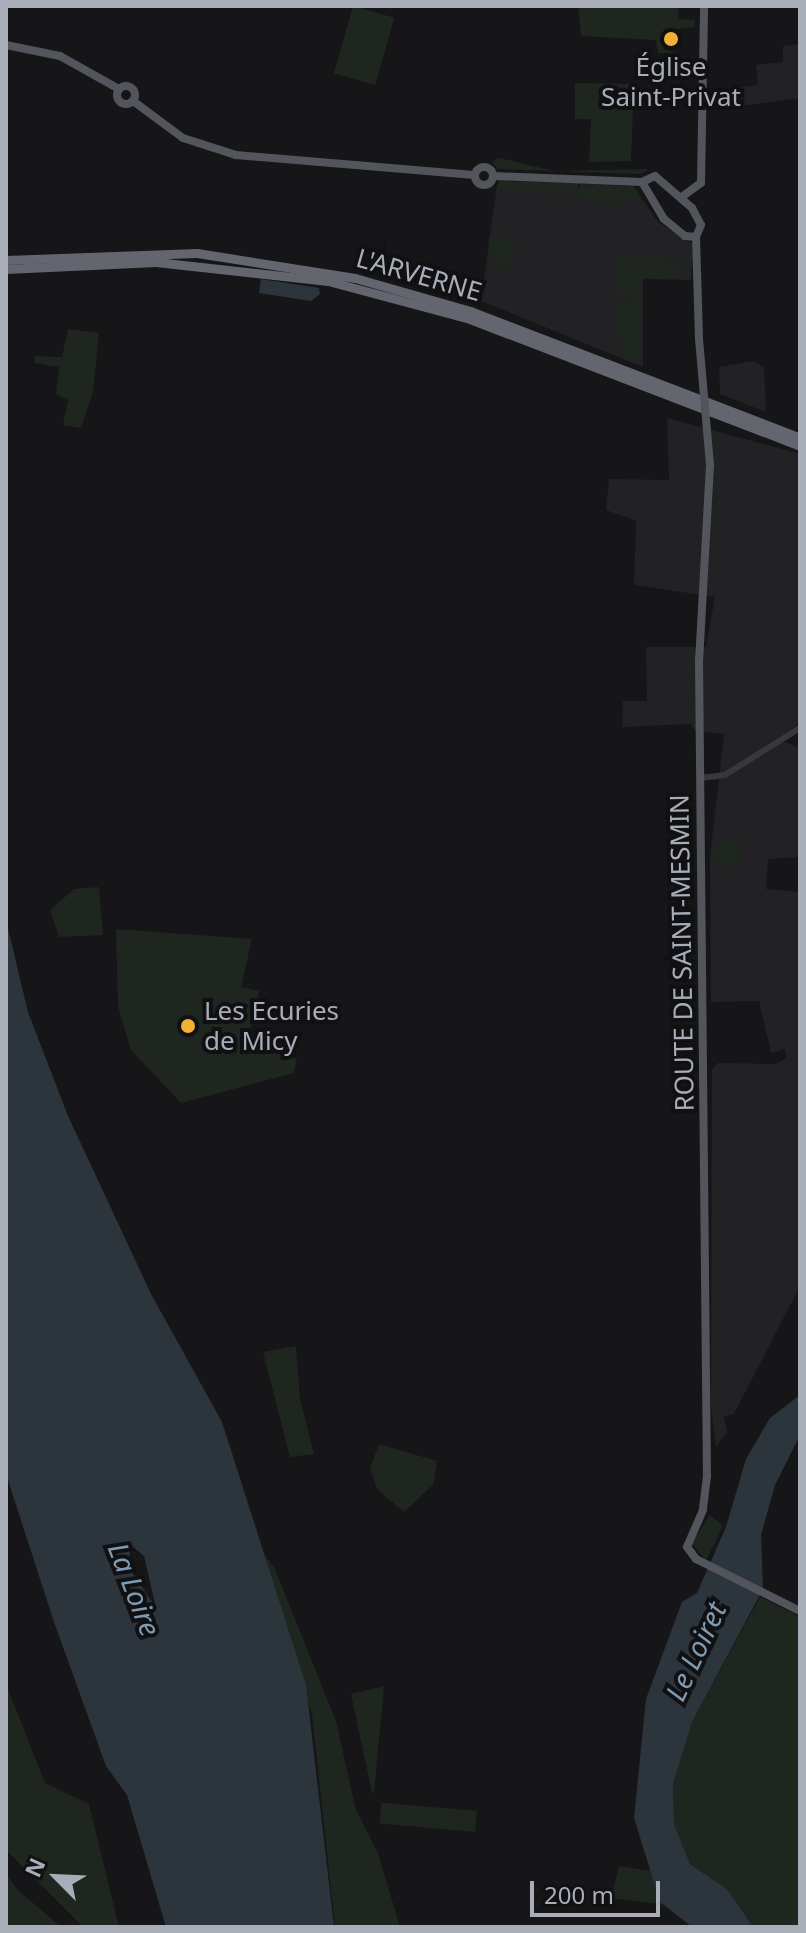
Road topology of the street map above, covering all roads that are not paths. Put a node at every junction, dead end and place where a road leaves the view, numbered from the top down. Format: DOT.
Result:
graph roads {
  1 [pos="703,6"];
  2 [pos="6,45"];
  3 [pos="642,182"];
  4 [pos="687,197"];
  5 [pos="696,237"];
  6 [pos="97,257"];
  7 [pos="6,260"];
  8 [pos="6,269"];
  9 [pos="800,438"];
  10 [pos="800,446"];
  11 [pos="800,728"];
  12 [pos="701,778"];
  13 [pos="800,1611"];
  1 -- 4 [label="main road"];
  2 -- 3 [label="main road"];
  3 -- 4 [label="main road"];
  3 -- 5 [label="main road"];
  4 -- 5 [label="main road, ROUTE DE SAINT-MESMIN"];
  5 -- 12 [label="main road, ROUTE DE SAINT-MESMIN, bridge"];
  6 -- 7 [label="highway, L'ARVERNE"];
  6 -- 8 [label="highway, L'ARVERNE"];
  6 -- 9 [label="highway, L'ARVERNE"];
  6 -- 10 [label="highway, L'ARVERNE"];
  11 -- 12 [label="street"];
  12 -- 13 [label="main road, ROUTE DE SAINT-MESMIN"];
}
